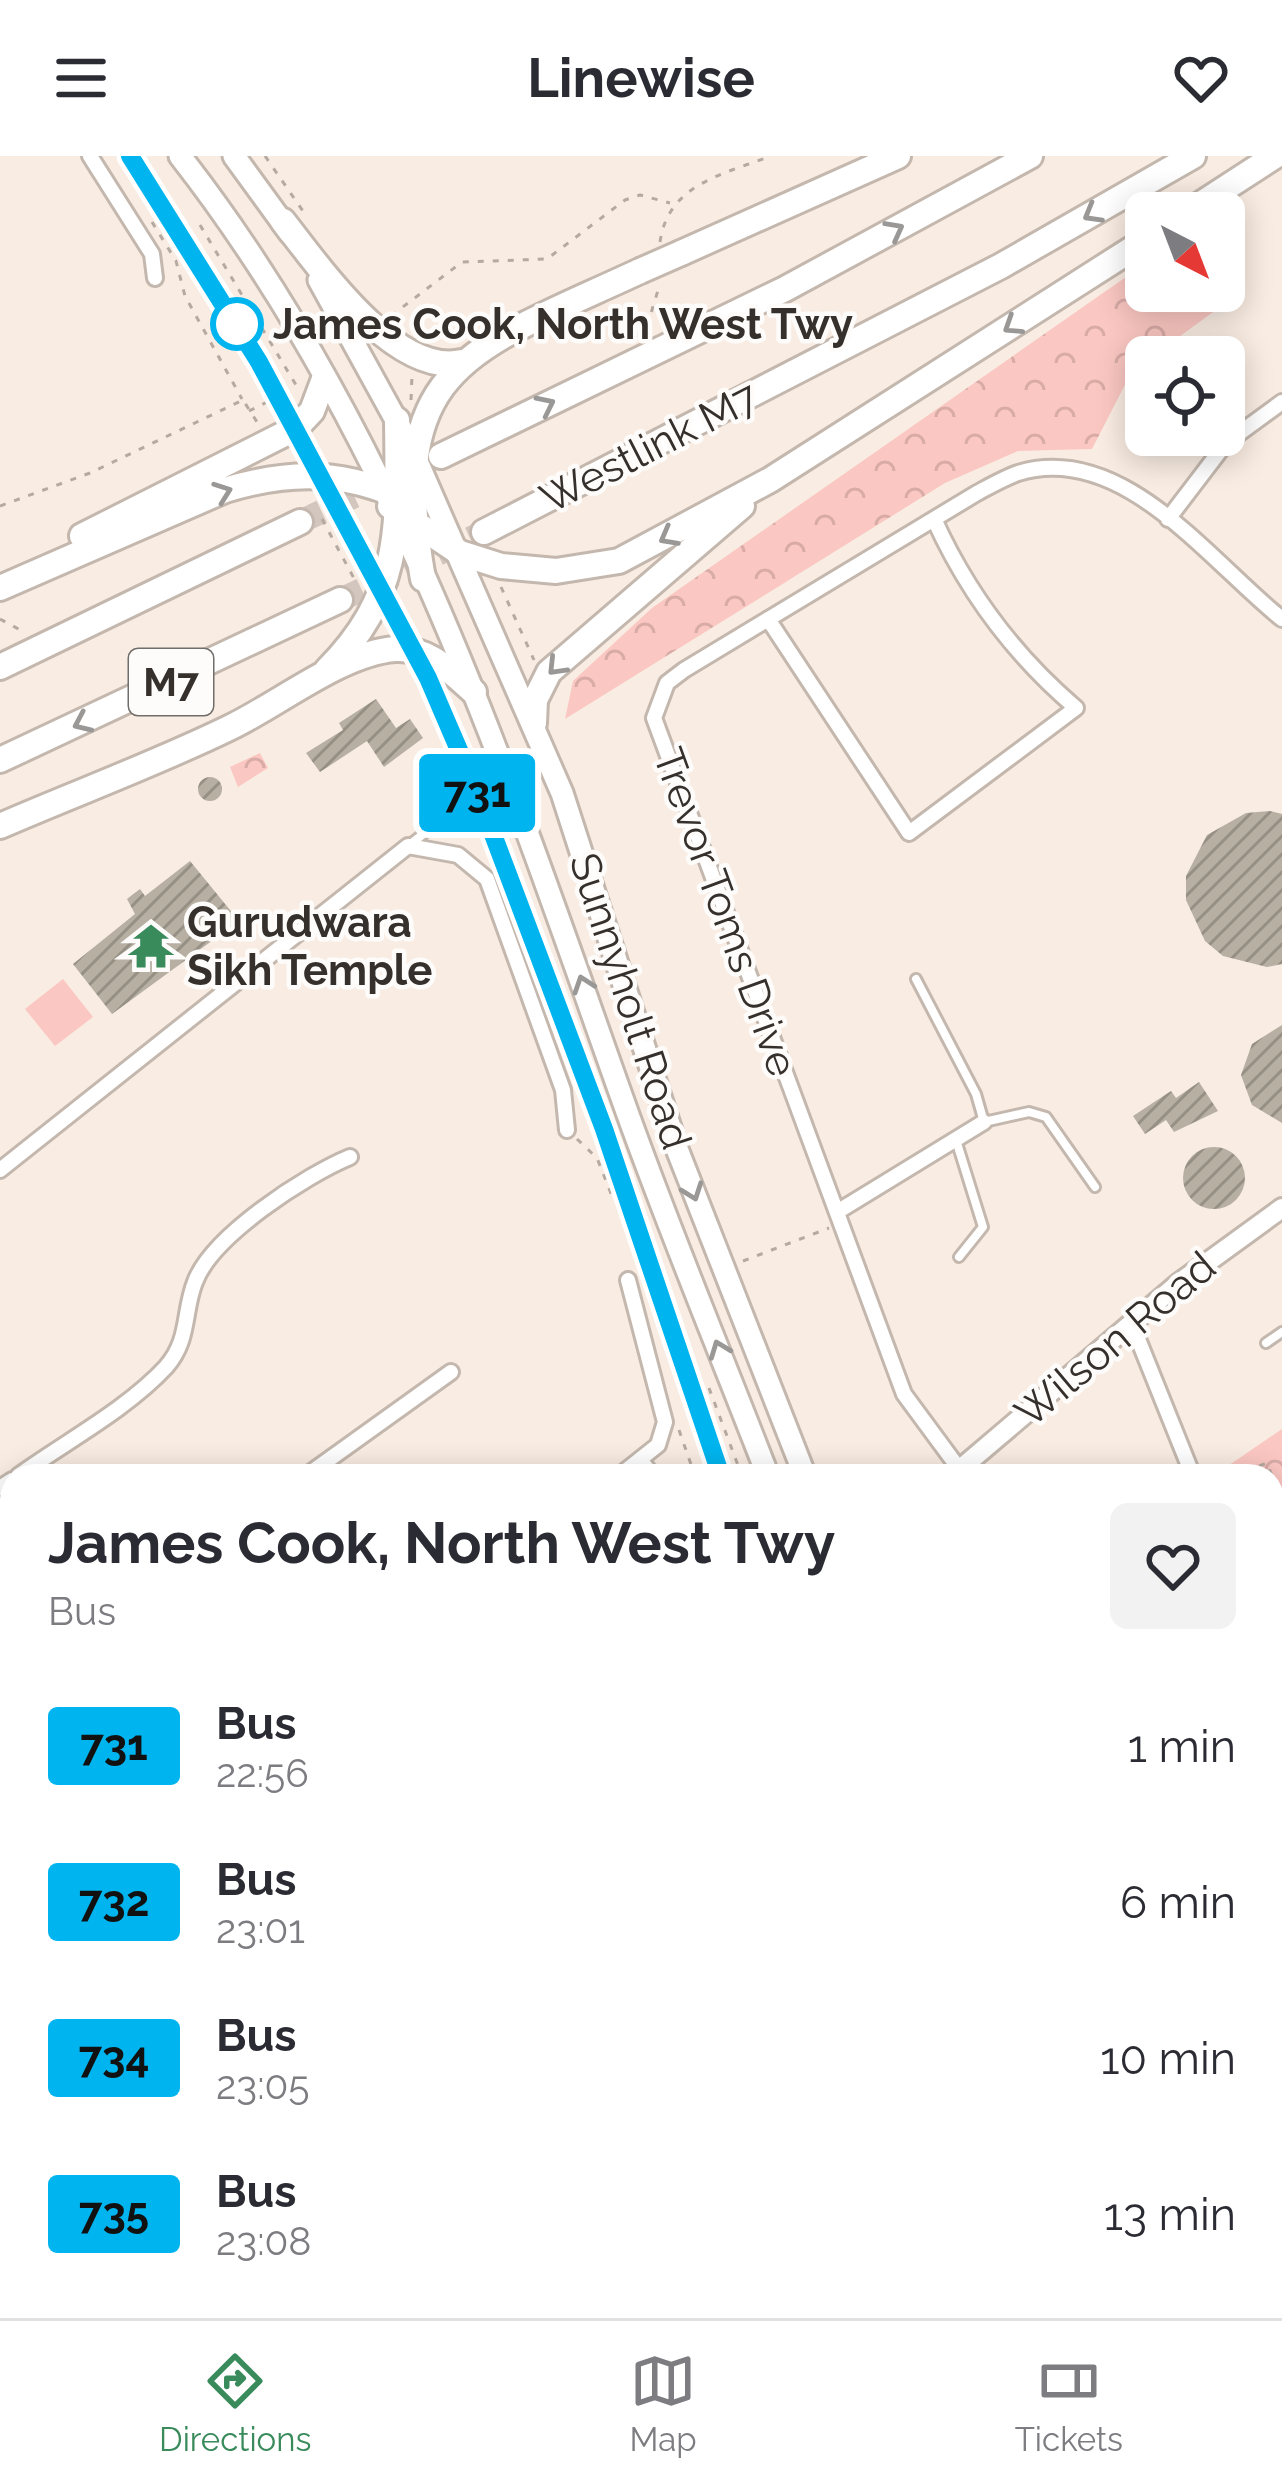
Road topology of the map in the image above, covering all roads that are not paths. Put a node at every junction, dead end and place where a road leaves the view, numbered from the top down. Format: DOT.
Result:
graph roads {
  1 [pos="90,156"];
  2 [pos="130,156"];
  3 [pos="180,156"];
  4 [pos="234,156"];
  5 [pos="898,156"];
  6 [pos="1030,156"];
  7 [pos="1193,156"];
  8 [pos="1275,156"];
  9 [pos="1219,192"];
  10 [pos="283,221"];
  11 [pos="1125,253"];
  12 [pos="155,278"];
  13 [pos="462,362"];
  14 [pos="324,380"];
  15 [pos="1282,402"];
  16 [pos="404,411"];
  17 [pos="296,428"];
  18 [pos="413,453"];
  19 [pos="440,456"];
  20 [pos="321,474"];
  21 [pos="770,480"];
  22 [pos="398,507"];
  23 [pos="308,516"];
  24 [pos="934,519"];
  25 [pos="1168,519"];
  26 [pos="448,528"];
  27 [pos="484,532"];
  28 [pos="460,553"];
  29 [pos="0,578"];
  30 [pos="423,579"];
  31 [pos="0,588"];
  32 [pos="363,597"];
  33 [pos="768,619"];
  34 [pos="1282,619"];
  35 [pos="414,650"];
  36 [pos="0,667"];
  37 [pos="321,676"];
  38 [pos="474,692"];
  39 [pos="534,723"];
  40 [pos="0,760"];
  41 [pos="477,792"];
  42 [pos="0,826"];
  43 [pos="408,846"];
  44 [pos="916,979"];
  45 [pos="984,1122"];
  46 [pos="567,1130"];
  47 [pos="955,1139"];
  48 [pos="350,1157"];
  49 [pos="0,1169"];
  50 [pos="1095,1187"];
  51 [pos="1282,1208"];
  52 [pos="839,1218"];
  53 [pos="959,1257"];
  54 [pos="628,1280"];
  55 [pos="1132,1324"];
  56 [pos="1282,1332"];
  57 [pos="1266,1343"];
  58 [pos="451,1372"];
  59 [pos="642,1462"];
  60 [pos="34,1464"];
  61 [pos="323,1464"];
  62 [pos="639,1464"];
  63 [pos="717,1464"];
  64 [pos="763,1464"];
  65 [pos="800,1464"];
  66 [pos="950,1464"];
  67 [pos="967,1464"];
  68 [pos="1188,1464"];
  1 -- 12 [label="street"];
  2 -- 17 [label="lane"];
  3 -- 14 [label="main road"];
  4 -- 10 [label="main road, Sunnyholt Road"];
  5 -- 13 [label="highway, bridge"];
  19 -- 6 [label="highway, Westlink M7, one-way"];
  7 -- 27 [label="highway, Westlink M7, one-way"];
  8 -- 9 [label="highway"];
  10 -- 13 [label="highway"];
  10 -- 16 [label="main road, Sunnyholt Road"];
  11 -- 21 [label="highway, one-way"];
  13 -- 18 [label="highway"];
  14 -- 17 [label="highway"];
  14 -- 22 [label="main road"];
  15 -- 25 [label="street"];
  16 -- 18 [label="main road, Sunnyholt Road"];
  16 -- 22 [label="highway"];
  17 -- 20 [label="lane"];
  17 -- 29 [label="highway"];
  18 -- 22 [label="highway"];
  18 -- 26 [label="main road, Sunnyholt Road"];
  20 -- 22 [label="highway"];
  31 -- 20 [label="highway, one-way"];
  20 -- 32 [label="lane"];
  21 -- 28 [label="highway, one-way"];
  21 -- 39 [label="highway, one-way"];
  22 -- 26 [label="highway"];
  22 -- 28 [label="highway"];
  22 -- 30 [label="highway"];
  22 -- 32 [label="highway"];
  23 -- 36 [label="highway, M7"];
  24 -- 25 [label="street, Trevor Toms Drive"];
  24 -- 33 [label="street, Trevor Toms Drive"];
  24 -- 33 [label="street"];
  25 -- 34 [label="street, Trevor Toms Drive"];
  26 -- 28 [label="main road, Sunnyholt Road"];
  28 -- 39 [label="main road, Sunnyholt Road"];
  30 -- 38 [label="main road, Sunnyholt Road"];
  32 -- 35 [label="lane"];
  32 -- 37 [label="highway"];
  32 -- 40 [label="highway, M7, one-way"];
  33 -- 52 [label="street, Trevor Toms Drive"];
  35 -- 37 [label="highway, M7"];
  35 -- 38 [label="highway"];
  35 -- 41 [label="lane"];
  37 -- 42 [label="highway, M7"];
  64 -- 38 [label="main road, Sunnyholt Road, one-way"];
  39 -- 65 [label="main road, Sunnyholt Road, one-way"];
  41 -- 43 [label="lane"];
  41 -- 63 [label="lane"];
  43 -- 46 [label="street"];
  43 -- 49 [label="street"];
  44 -- 45 [label="lane"];
  45 -- 47 [label="street"];
  45 -- 50 [label="lane"];
  47 -- 52 [label="street"];
  47 -- 53 [label="lane"];
  48 -- 60 [label="street"];
  51 -- 55 [label="street, Wilson Road"];
  52 -- 66 [label="street, Trevor Toms Drive"];
  54 -- 59 [label="street"];
  55 -- 67 [label="street, Wilson Road"];
  55 -- 68 [label="street"];
  56 -- 57 [label="lane"];
  58 -- 61 [label="street"];
  59 -- 62 [label="street"];
}
